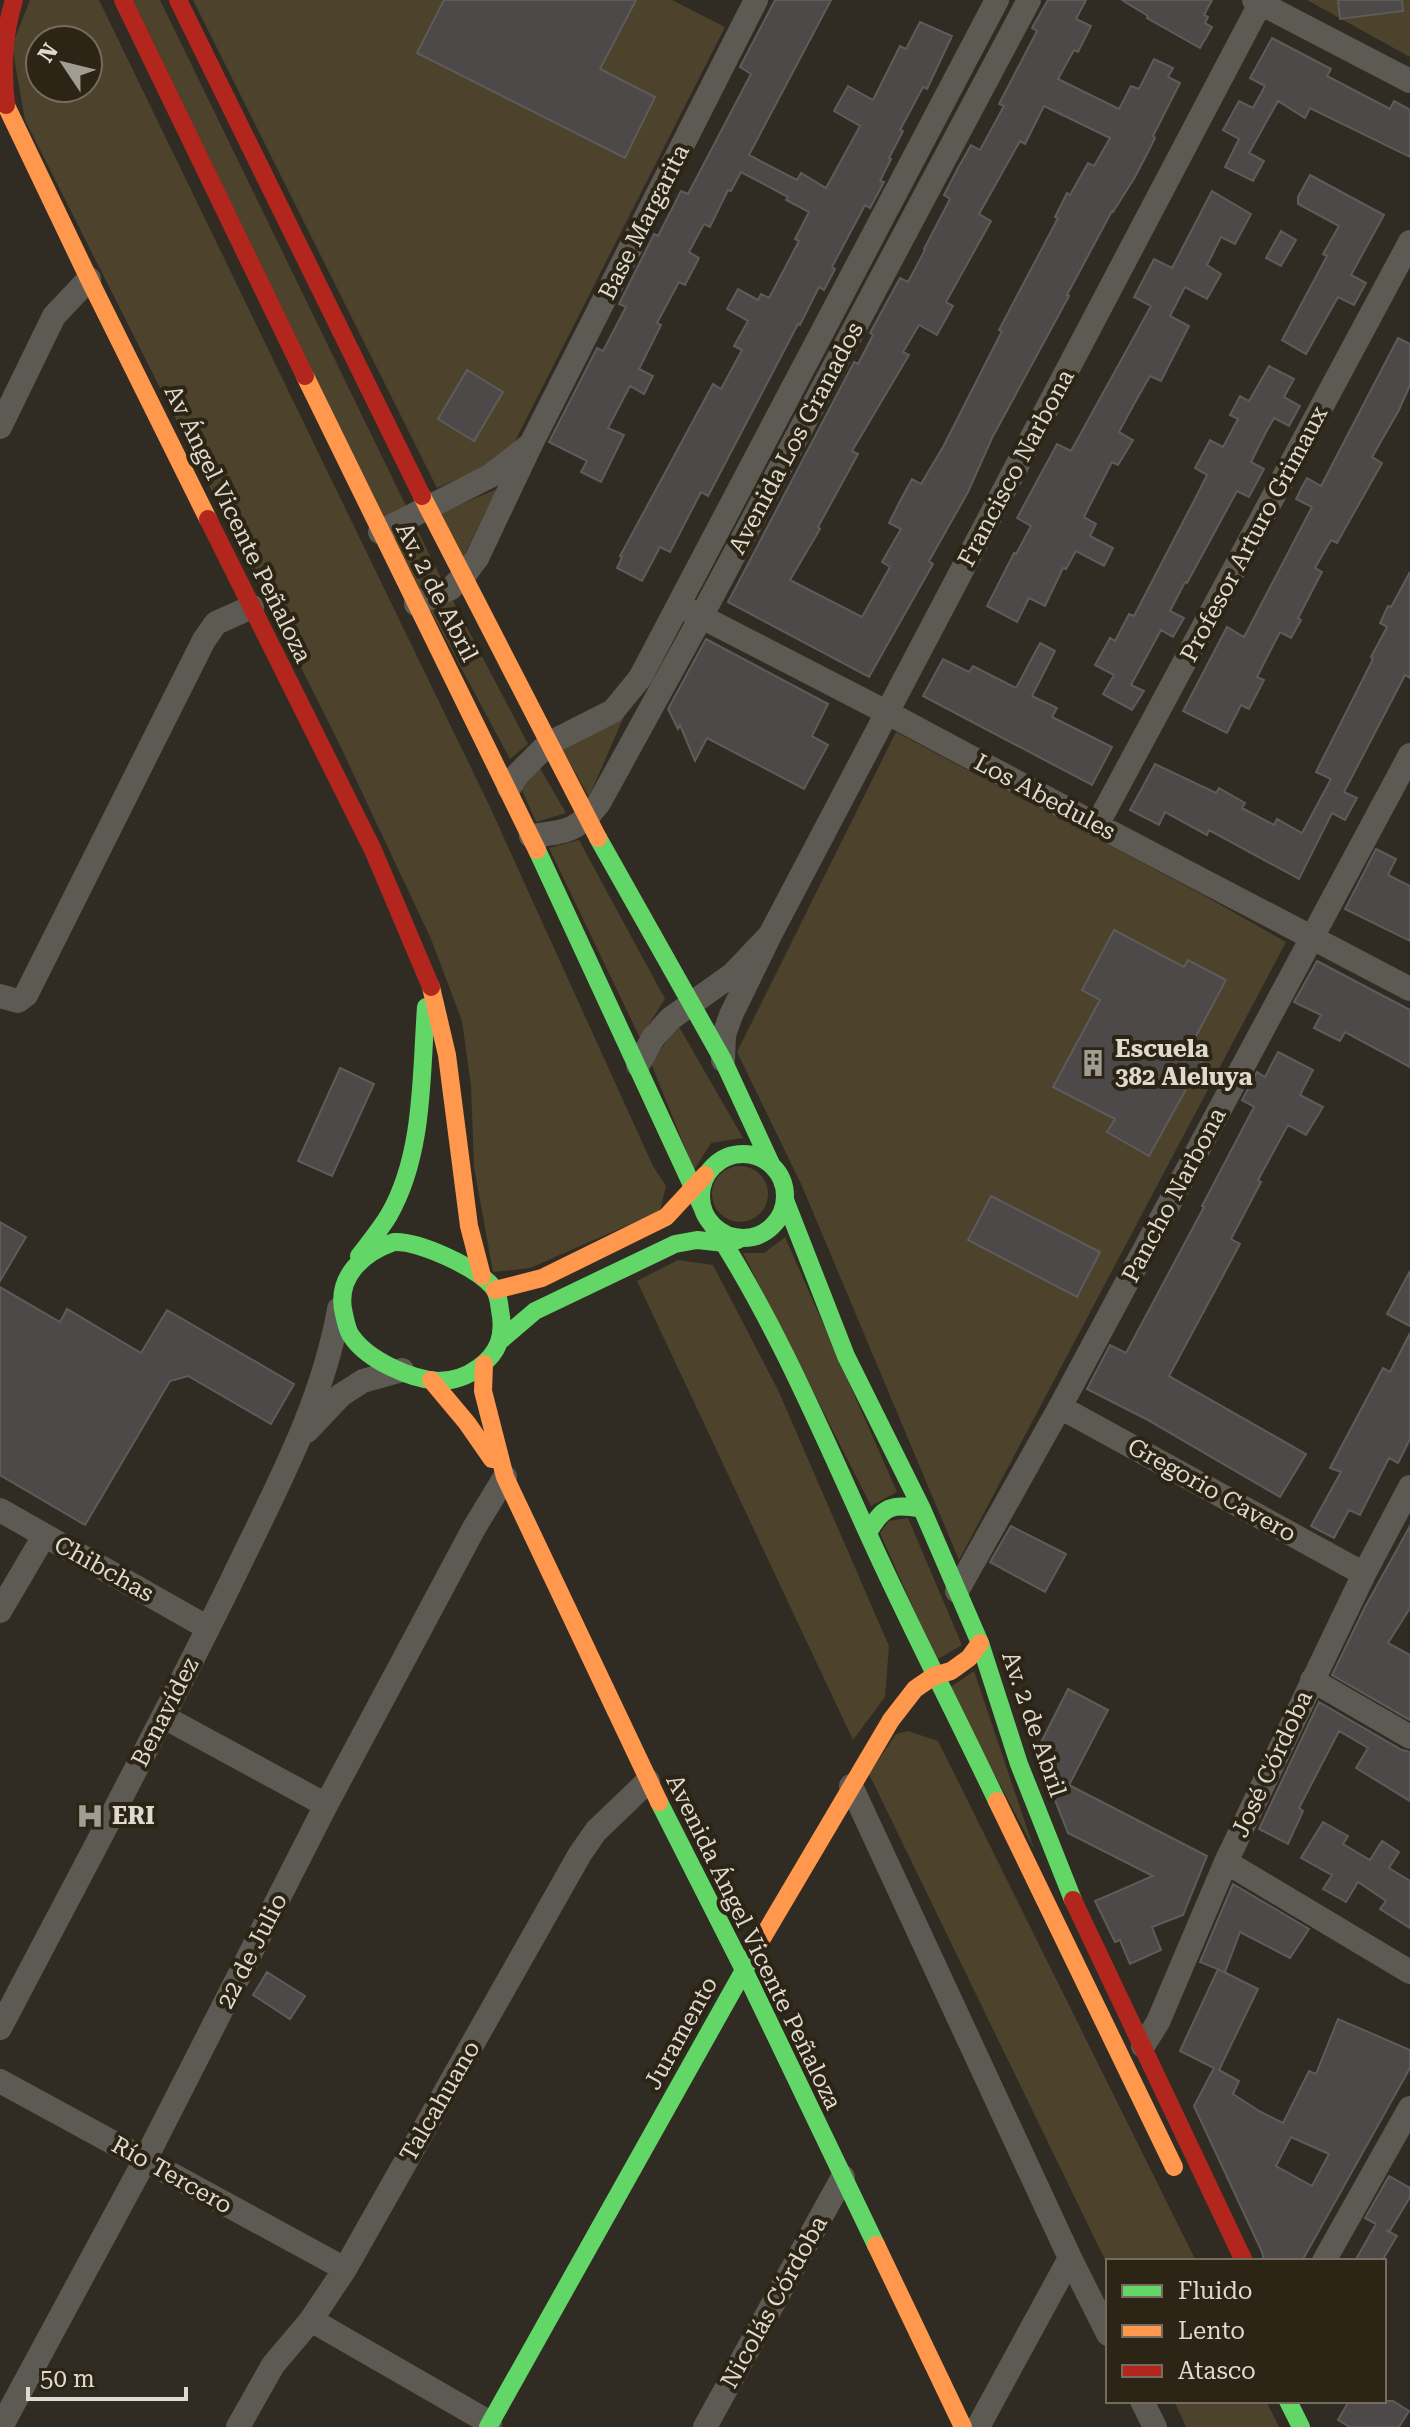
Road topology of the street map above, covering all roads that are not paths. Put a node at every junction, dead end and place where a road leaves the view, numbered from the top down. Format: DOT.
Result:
graph roads {
  1 [pos="14,0"];
  2 [pos="123,0"];
  3 [pos="178,0"];
  4 [pos="997,0"];
  5 [pos="1029,0"];
  6 [pos="1259,1"];
  7 [pos="748,3"];
  8 [pos="1410,81"];
  9 [pos="4,110"];
  10 [pos="1410,242"];
  11 [pos="89,279"];
  12 [pos="0,427"];
  13 [pos="531,444"];
  14 [pos="428,509"];
  15 [pos="380,532"];
  16 [pos="463,577"];
  17 [pos="416,604"];
  18 [pos="679,606"];
  19 [pos="252,607"];
  20 [pos="701,617"];
  21 [pos="888,713"];
  22 [pos="548,744"];
  23 [pos="1410,755"];
  24 [pos="509,788"];
  25 [pos="587,819"];
  26 [pos="1097,825"];
  27 [pos="531,836"];
  28 [pos="770,935"];
  29 [pos="1314,938"];
  30 [pos="429,979"];
  31 [pos="1410,989"];
  32 [pos="0,996"];
  33 [pos="690,1004"];
  34 [pos="723,1060"];
  35 [pos="638,1065"];
  36 [pos="771,1164"];
  37 [pos="709,1172"];
  38 [pos="692,1186"];
  39 [pos="785,1200"];
  40 [pos="707,1216"];
  41 [pos="747,1238"];
  42 [pos="725,1243"];
  43 [pos="351,1267"];
  44 [pos="482,1276"];
  45 [pos="495,1290"];
  46 [pos="342,1291"];
  47 [pos="501,1340"];
  48 [pos="484,1364"];
  49 [pos="402,1370"];
  50 [pos="431,1380"];
  51 [pos="1060,1407"];
  52 [pos="302,1435"];
  53 [pos="505,1477"];
  54 [pos="1410,1487"];
  55 [pos="922,1509"];
  56 [pos="0,1510"];
  57 [pos="868,1533"];
  58 [pos="44,1536"];
  59 [pos="1364,1574"];
  60 [pos="957,1591"];
  61 [pos="0,1611"];
  62 [pos="208,1628"];
  63 [pos="980,1643"];
  64 [pos="934,1676"];
  65 [pos="1312,1680"];
  66 [pos="164,1717"];
  67 [pos="1410,1737"];
  68 [pos="648,1781"];
  69 [pos="851,1786"];
  70 [pos="326,1805"];
  71 [pos="1226,1862"];
  72 [pos="744,1970"];
  73 [pos="1410,1972"];
  74 [pos="0,2028"];
  75 [pos="1143,2046"];
  76 [pos="0,2081"];
  77 [pos="1410,2108"];
  78 [pos="145,2160"];
  79 [pos="843,2177"];
  80 [pos="1180,2180"];
  81 [pos="1070,2258"];
  82 [pos="1243,2259"];
  83 [pos="1325,2259"];
  84 [pos="345,2269"];
  85 [pos="311,2320"];
  86 [pos="1106,2330"];
  87 [pos="1143,2403"];
  88 [pos="1289,2403"];
  89 [pos="489,2425"];
  90 [pos="1,2427"];
  91 [pos="238,2427"];
  92 [pos="705,2427"];
  93 [pos="963,2427"];
  94 [pos="978,2427"];
  95 [pos="1155,2427"];
  96 [pos="1301,2427"];
  1 -- 9 [label="main road, Av Ángel Vicente Peñaloza"];
  2 -- 15 [label="main road, Av. 2 de Abril"];
  3 -- 14 [label="main road, Av. 2 de Abril"];
  4 -- 18 [label="street, Avenida Los Granados"];
  5 -- 20 [label="street, Avenida Los Granados"];
  6 -- 8 [label="street"];
  6 -- 21 [label="street, Francisco Narbona"];
  7 -- 13 [label="street, Base Margarita"];
  9 -- 11 [label="main road, Av Ángel Vicente Peñaloza"];
  10 -- 26 [label="street, Profesor Arturo Grimaux"];
  11 -- 12 [label="street"];
  11 -- 19 [label="main road, Av Ángel Vicente Peñaloza"];
  13 -- 14 [label="street, Base Margarita"];
  13 -- 16 [label="street, Base Margarita"];
  14 -- 15 [label="street, Base Margarita"];
  14 -- 16 [label="main road, Av. 2 de Abril"];
  15 -- 17 [label="main road, Av. 2 de Abril"];
  16 -- 17 [label="street, Base Margarita"];
  16 -- 22 [label="main road, Av. 2 de Abril"];
  17 -- 24 [label="main road, Av. 2 de Abril"];
  18 -- 20 [label="street, Los Abedules"];
  18 -- 22 [label="street, Avenida Los Granados"];
  19 -- 30 [label="main road, Av Ángel Vicente Peñaloza"];
  19 -- 32 [label="street"];
  20 -- 21 [label="street, Los Abedules"];
  20 -- 25 [label="street, Avenida Los Granados"];
  21 -- 26 [label="street, Los Abedules"];
  21 -- 28 [label="street, Francisco Narbona"];
  22 -- 24 [label="street, Avenida Los Granados"];
  22 -- 25 [label="main road, Av. 2 de Abril"];
  23 -- 29 [label="street, Pancho Narbona"];
  24 -- 27 [label="main road, Av. 2 de Abril"];
  25 -- 27 [label="street"];
  25 -- 33 [label="main road, Av. 2 de Abril"];
  26 -- 29 [label="street, Los Abedules"];
  27 -- 35 [label="main road, Av. 2 de Abril"];
  28 -- 33 [label="street, Francisco Narbona"];
  28 -- 34 [label="street, Francisco Narbona"];
  29 -- 31 [label="street, Los Abedules"];
  29 -- 51 [label="street, Pancho Narbona"];
  30 -- 43 [label="main road"];
  30 -- 44 [label="main road"];
  33 -- 34 [label="main road, Av. 2 de Abril"];
  33 -- 35 [label="street, Francisco Narbona"];
  34 -- 36 [label="main road, Av. 2 de Abril"];
  35 -- 38 [label="main road, Av. 2 de Abril"];
  36 -- 37 [label="main road"];
  36 -- 39 [label="main road"];
  37 -- 38 [label="main road"];
  37 -- 40 [label="main road"];
  38 -- 40 [label="main road, Av. 2 de Abril"];
  38 -- 45 [label="main road"];
  39 -- 41 [label="main road"];
  39 -- 55 [label="main road, Av. 2 de Abril"];
  40 -- 41 [label="main road"];
  40 -- 42 [label="main road, Av. 2 de Abril"];
  41 -- 42 [label="main road"];
  42 -- 47 [label="main road"];
  42 -- 57 [label="main road, Av. 2 de Abril"];
  43 -- 44 [label="main road"];
  43 -- 46 [label="main road"];
  44 -- 45 [label="main road"];
  45 -- 47 [label="main road"];
  46 -- 49 [label="main road"];
  46 -- 52 [label="street, Benavídez"];
  47 -- 48 [label="main road"];
  48 -- 50 [label="main road"];
  48 -- 53 [label="main road, Avenida Ángel Vicente Peñaloza"];
  49 -- 50 [label="main road"];
  49 -- 52 [label="street, Benavídez"];
  50 -- 53 [label="main road, Avenida Ángel Vicente Peñaloza"];
  51 -- 59 [label="street, Gregorio Cavero"];
  51 -- 60 [label="street, Pancho Narbona"];
  52 -- 62 [label="street, Benavídez"];
  53 -- 68 [label="main road, Avenida Ángel Vicente Peñaloza"];
  53 -- 70 [label="street, 22 de Julio"];
  54 -- 59 [label="street, José Córdoba"];
  55 -- 57 [label="main road"];
  55 -- 60 [label="main road, Av. 2 de Abril"];
  56 -- 58 [label="street, Chibchas"];
  57 -- 64 [label="main road, Av. 2 de Abril"];
  58 -- 61 [label="street"];
  58 -- 62 [label="street, Chibchas"];
  59 -- 65 [label="street, José Córdoba"];
  60 -- 63 [label="main road, Av. 2 de Abril"];
  62 -- 66 [label="street, Benavídez"];
  63 -- 64 [label="main road, Juramento"];
  63 -- 75 [label="main road, Av. 2 de Abril"];
  64 -- 69 [label="main road, Juramento"];
  64 -- 80 [label="main road, Av. 2 de Abril"];
  65 -- 67 [label="street"];
  65 -- 71 [label="street, José Córdoba"];
  66 -- 70 [label="street"];
  66 -- 74 [label="street, Benavídez"];
  68 -- 72 [label="main road, Avenida Ángel Vicente Peñaloza"];
  68 -- 84 [label="street, Talcahuano"];
  69 -- 72 [label="main road, Juramento"];
  69 -- 81 [label="street"];
  70 -- 78 [label="street, 22 de Julio"];
  71 -- 73 [label="street"];
  71 -- 75 [label="street, José Córdoba"];
  72 -- 79 [label="main road, Avenida Ángel Vicente Peñaloza"];
  72 -- 89 [label="main road, Juramento"];
  75 -- 82 [label="main road, Av. 2 de Abril"];
  76 -- 78 [label="street, Río Tercero"];
  77 -- 83 [label="street"];
  78 -- 84 [label="street, Río Tercero"];
  78 -- 90 [label="street, 22 de Julio"];
  79 -- 92 [label="street, Nicolás Córdoba"];
  79 -- 93 [label="main road, Avenida Ángel Vicente Peñaloza"];
  81 -- 86 [label="street"];
  81 -- 94 [label="street"];
  84 -- 85 [label="street, Talcahuano"];
  85 -- 89 [label="street"];
  85 -- 91 [label="street, Talcahuano"];
  87 -- 95 [label="street"];
  88 -- 96 [label="main road"];
}
